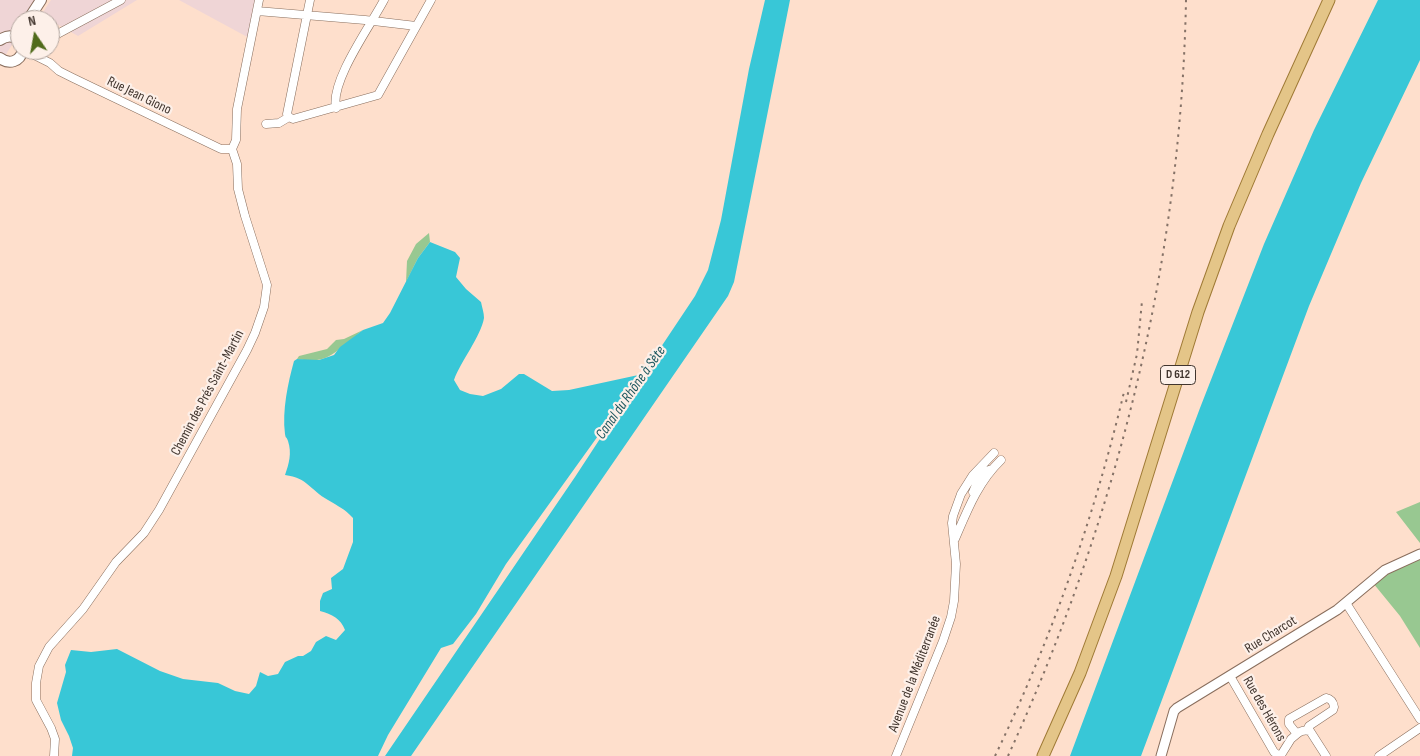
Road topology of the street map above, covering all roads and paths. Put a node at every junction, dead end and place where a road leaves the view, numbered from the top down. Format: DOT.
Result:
graph roads {
  1 [pos="121,0"];
  2 [pos="259,0"];
  3 [pos="310,0"];
  4 [pos="384,0"];
  5 [pos="431,0"];
  6 [pos="1329,0"];
  7 [pos="257,11"];
  8 [pos="306,15"];
  9 [pos="372,20"];
  10 [pos="416,26"];
  11 [pos="60,33"];
  12 [pos="16,60"];
  13 [pos="44,60"];
  14 [pos="2,63"];
  15 [pos="336,108"];
  16 [pos="289,118"];
  17 [pos="266,124"];
  18 [pos="232,149"];
  19 [pos="994,453"];
  20 [pos="1001,460"];
  21 [pos="992,469"];
  22 [pos="980,472"];
  23 [pos="970,501"];
  24 [pos="954,541"];
  25 [pos="1420,554"];
  26 [pos="1346,603"];
  27 [pos="1230,676"];
  28 [pos="1420,719"];
  29 [pos="1420,728"];
  30 [pos="1307,730"];
  31 [pos="1297,734"];
  32 [pos="54,756"];
  33 [pos="896,756"];
  34 [pos="1043,756"];
  35 [pos="1160,756"];
  36 [pos="1326,756"];
  37 [pos="1379,756"];
  1 -- 11 [label="street"];
  2 -- 7 [label="street, Chemin des Prés Saint-Martin"];
  3 -- 8 [label="street"];
  4 -- 9 [label="street"];
  5 -- 10 [label="street"];
  6 -- 34 [label="main road, D 612"];
  7 -- 8 [label="street"];
  7 -- 18 [label="street, Chemin des Prés Saint-Martin"];
  8 -- 9 [label="street"];
  8 -- 16 [label="street"];
  9 -- 10 [label="street"];
  9 -- 15 [label="street"];
  10 -- 15 [label="street"];
  12 -- 14 [label="main road"];
  13 -- 18 [label="street, Rue Jean Giono"];
  15 -- 16 [label="street"];
  16 -- 17 [label="street"];
  18 -- 32 [label="street, Chemin des Prés Saint-Martin"];
  19 -- 22 [label="street, Avenue de la Méditerranée"];
  20 -- 21 [label="street, Avenue de la Méditerranée"];
  21 -- 22 [label="street, Avenue de la Méditerranée"];
  21 -- 23 [label="street, Avenue de la Méditerranée"];
  22 -- 23 [label="street, Avenue de la Méditerranée"];
  22 -- 24 [label="street, Avenue de la Méditerranée"];
  23 -- 24 [label="street, Avenue de la Méditerranée"];
  24 -- 33 [label="street, Avenue de la Méditerranée"];
  25 -- 26 [label="street, Rue Charcot"];
  26 -- 27 [label="street, Rue Charcot"];
  26 -- 28 [label="street"];
  27 -- 31 [label="street, Rue des Hérons"];
  27 -- 35 [label="street, Rue Charcot"];
  29 -- 37 [label="street"];
  30 -- 31 [label="street"];
  30 -- 31 [label="street"];
  30 -- 36 [label="street"];
}
